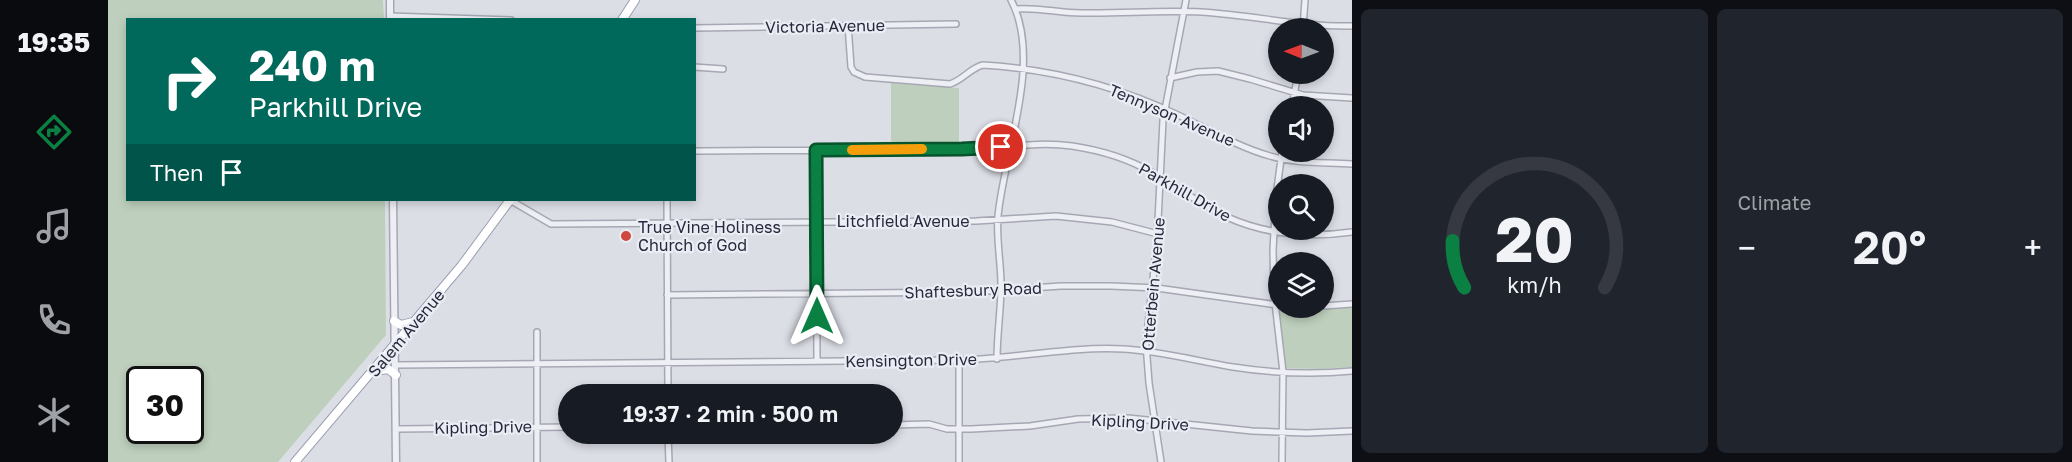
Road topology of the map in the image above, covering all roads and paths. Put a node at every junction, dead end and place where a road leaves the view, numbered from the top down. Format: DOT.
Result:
graph roads {
  1 [pos="390,0"];
  2 [pos="635,0"];
  3 [pos="1011,0"];
  4 [pos="1186,0"];
  5 [pos="1305,0"];
  6 [pos="1016,9"];
  7 [pos="1185,12"];
  8 [pos="390,18"];
  9 [pos="623,18"];
  10 [pos="1304,18"];
  11 [pos="1268,21"];
  12 [pos="956,24"];
  13 [pos="848,25"];
  14 [pos="1334,26"];
  15 [pos="1352,26"];
  16 [pos="696,28"];
  17 [pos="696,67"];
  18 [pos="1022,68"];
  19 [pos="723,69"];
  20 [pos="1170,78"];
  21 [pos="1296,84"];
  22 [pos="1295,93"];
  23 [pos="1294,96"];
  24 [pos="1352,98"];
  25 [pos="1165,109"];
  26 [pos="1012,146"];
  27 [pos="816,150"];
  28 [pos="696,151"];
  29 [pos="1268,155"];
  30 [pos="1299,162"];
  31 [pos="1352,164"];
  32 [pos="1159,178"];
  33 [pos="393,201"];
  34 [pos="509,201"];
  35 [pos="512,201"];
  36 [pos="667,201"];
  37 [pos="998,220"];
  38 [pos="816,222"];
  39 [pos="667,223"];
  40 [pos="1268,230"];
  41 [pos="1352,232"];
  42 [pos="1158,234"];
  43 [pos="1334,234"];
  44 [pos="1152,288"];
  45 [pos="1001,291"];
  46 [pos="817,294"];
  47 [pos="667,295"];
  48 [pos="1268,304"];
  49 [pos="1352,304"];
  50 [pos="1334,305"];
  51 [pos="1278,318"];
  52 [pos="394,321"];
  53 [pos="414,322"];
  54 [pos="537,332"];
  55 [pos="394,347"];
  56 [pos="1146,351"];
  57 [pos="998,359"];
  58 [pos="959,360"];
  59 [pos="817,361"];
  60 [pos="668,362"];
  61 [pos="537,363"];
  62 [pos="396,364"];
  63 [pos="1352,371"];
  64 [pos="374,372"];
  65 [pos="1283,372"];
  66 [pos="396,375"];
  67 [pos="668,384"];
  68 [pos="1156,420"];
  69 [pos="903,425"];
  70 [pos="538,427"];
  71 [pos="558,427"];
  72 [pos="397,429"];
  73 [pos="959,430"];
  74 [pos="1352,431"];
  75 [pos="1281,433"];
  76 [pos="668,444"];
  77 [pos="295,462"];
  78 [pos="396,462"];
  79 [pos="537,462"];
  80 [pos="669,462"];
  81 [pos="959,462"];
  82 [pos="1161,462"];
  83 [pos="1282,462"];
  1 -- 8 [label="street"];
  2 -- 9 [label="main road"];
  3 -- 6 [label="street"];
  4 -- 7 [label="street, Otterbein Avenue"];
  5 -- 10 [label="street"];
  6 -- 7 [label="street"];
  6 -- 18 [label="street"];
  7 -- 11 [label="street"];
  7 -- 20 [label="street, Otterbein Avenue"];
  12 -- 13 [label="street, Victoria Avenue"];
  13 -- 16 [label="street, Victoria Avenue"];
  13 -- 18 [label="street, Tennyson Avenue"];
  14 -- 15 [label="street"];
  17 -- 19 [label="street"];
  18 -- 25 [label="street, Tennyson Avenue"];
  18 -- 26 [label="street"];
  20 -- 22 [label="street"];
  20 -- 25 [label="street, Otterbein Avenue"];
  21 -- 22 [label="street"];
  22 -- 23 [label="street"];
  22 -- 24 [label="street"];
  25 -- 29 [label="street, Tennyson Avenue"];
  25 -- 32 [label="street, Otterbein Avenue"];
  26 -- 27 [label="street, Parkhill Drive"];
  26 -- 32 [label="street, Parkhill Drive"];
  26 -- 37 [label="street"];
  27 -- 28 [label="street, Parkhill Drive"];
  27 -- 38 [label="street"];
  30 -- 31 [label="street, Tennyson Avenue"];
  32 -- 40 [label="street, Parkhill Drive"];
  32 -- 42 [label="street, Otterbein Avenue"];
  33 -- 52 [label="street"];
  34 -- 53 [label="main road, Salem Avenue"];
  35 -- 39 [label="street, Litchfield Avenue"];
  36 -- 39 [label="street"];
  37 -- 38 [label="street, Litchfield Avenue"];
  37 -- 42 [label="street, Litchfield Avenue"];
  37 -- 45 [label="street"];
  38 -- 39 [label="street, Litchfield Avenue"];
  38 -- 46 [label="street"];
  39 -- 47 [label="street"];
  41 -- 43 [label="street, Parkhill Drive"];
  42 -- 44 [label="street, Otterbein Avenue"];
  44 -- 45 [label="street, Shaftesbury Road"];
  44 -- 48 [label="street, Shaftesbury Road"];
  44 -- 56 [label="street, Otterbein Avenue"];
  45 -- 46 [label="street, Shaftesbury Road"];
  45 -- 57 [label="street"];
  46 -- 47 [label="street, Shaftesbury Road"];
  46 -- 59 [label="street"];
  47 -- 60 [label="street"];
  49 -- 50 [label="street"];
  51 -- 65 [label="street"];
  52 -- 53 [label="main road"];
  52 -- 55 [label="street"];
  53 -- 55 [label="main road, Salem Avenue"];
  54 -- 61 [label="street"];
  55 -- 62 [label="street"];
  55 -- 64 [label="main road, Salem Avenue"];
  56 -- 57 [label="street, Kensington Drive"];
  56 -- 65 [label="street, Kensington Drive"];
  56 -- 68 [label="street, Otterbein Avenue"];
  57 -- 58 [label="street, Kensington Drive"];
  58 -- 59 [label="street, Kensington Drive"];
  58 -- 73 [label="street"];
  59 -- 60 [label="street, Kensington Drive"];
  60 -- 61 [label="street, Kensington Drive"];
  60 -- 67 [label="street"];
  61 -- 62 [label="street, Kensington Drive"];
  61 -- 70 [label="street"];
  62 -- 66 [label="street"];
  63 -- 65 [label="street, Kensington Drive"];
  64 -- 66 [label="main road"];
  64 -- 77 [label="main road, Salem Avenue"];
  65 -- 75 [label="street"];
  66 -- 72 [label="street"];
  68 -- 73 [label="street, Kipling Drive"];
  68 -- 75 [label="street, Kipling Drive"];
  68 -- 82 [label="street, Otterbein Avenue"];
  69 -- 73 [label="street, Kipling Drive"];
  70 -- 71 [label="street, Kipling Drive"];
  70 -- 72 [label="street, Kipling Drive"];
  70 -- 79 [label="street"];
  72 -- 78 [label="street"];
  73 -- 81 [label="street"];
  74 -- 75 [label="street, Kipling Drive"];
  75 -- 83 [label="street"];
  76 -- 80 [label="street"];
}
